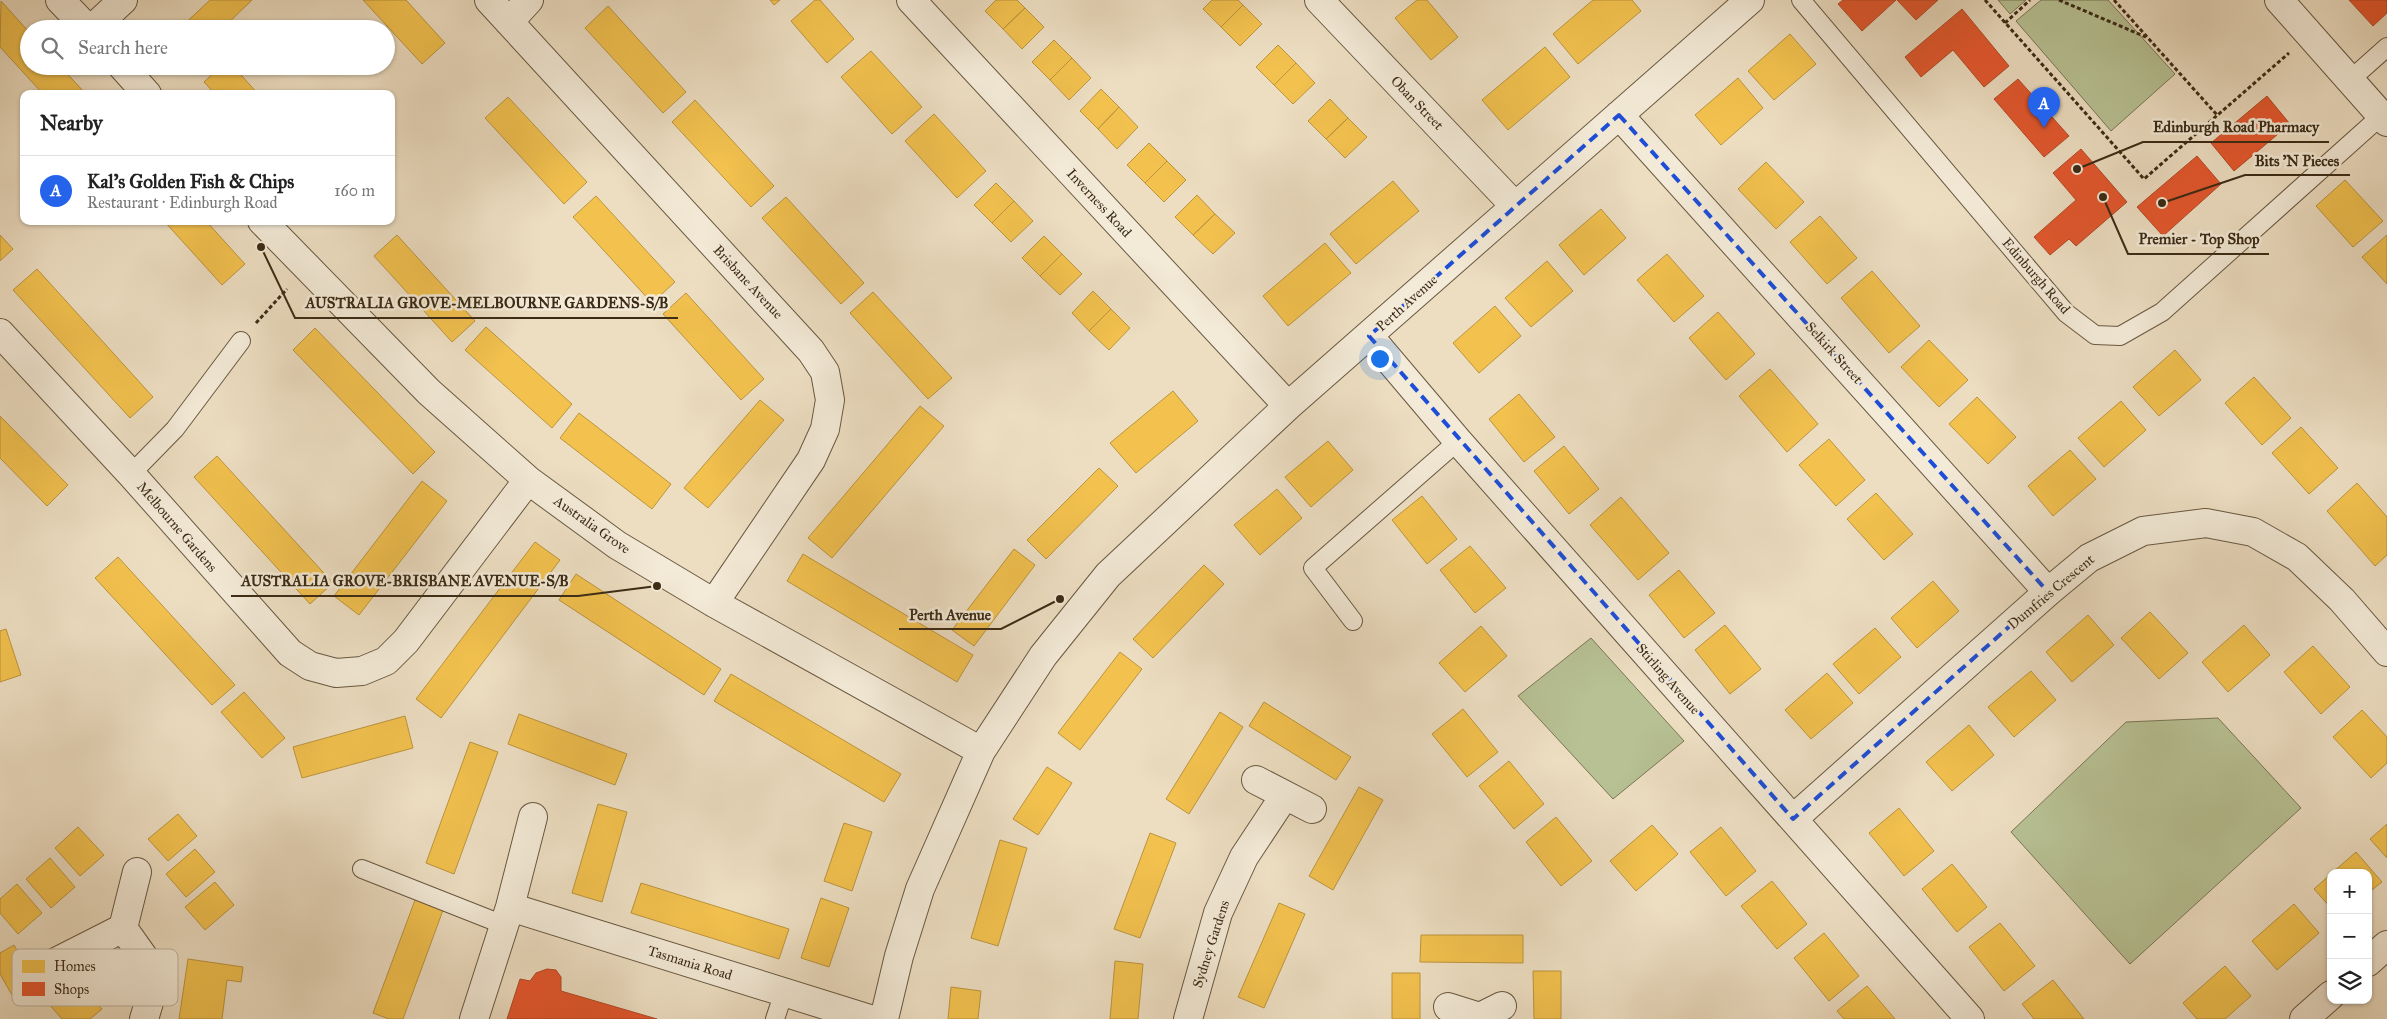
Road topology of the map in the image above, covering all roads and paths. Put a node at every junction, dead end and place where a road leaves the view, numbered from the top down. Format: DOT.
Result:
graph roads {
  1 [pos="60,0"];
  2 [pos="123,0"];
  3 [pos="488,0"];
  4 [pos="529,0"];
  5 [pos="911,0"];
  6 [pos="1319,0"];
  7 [pos="1801,0"];
  8 [pos="1985,0"];
  9 [pos="2030,0"];
  10 [pos="2059,0"];
  11 [pos="2114,0"];
  12 [pos="2279,0"];
  13 [pos="1739,4"];
  14 [pos="79,20"];
  15 [pos="102,20"];
  16 [pos="509,22"];
  17 [pos="2005,23"];
  18 [pos="2148,38"];
  19 [pos="2387,47"];
  20 [pos="2295,56"];
  21 [pos="130,75"];
  22 [pos="2350,80"];
  23 [pos="143,90"];
  24 [pos="1619,114"];
  25 [pos="2217,115"];
  26 [pos="2384,119"];
  27 [pos="1515,206"];
  28 [pos="266,225"];
  29 [pos="306,266"];
  30 [pos="0,333"];
  31 [pos="1369,336"];
  32 [pos="241,341"];
  33 [pos="1288,406"];
  34 [pos="1458,441"];
  35 [pos="131,474"];
  36 [pos="528,480"];
  37 [pos="2048,592"];
  38 [pos="714,603"];
  39 [pos="1353,621"];
  40 [pos="2387,652"];
  41 [pos="981,751"];
  42 [pos="1256,780"];
  43 [pos="1285,794"];
  44 [pos="1312,809"];
  45 [pos="533,817"];
  46 [pos="1793,820"];
  47 [pos="362,869"];
  48 [pos="137,872"];
  49 [pos="507,916"];
  50 [pos="123,928"];
  51 [pos="2387,945"];
  52 [pos="82,949"];
  53 [pos="138,949"];
  54 [pos="2371,959"];
  55 [pos="784,992"];
  56 [pos="2327,999"];
  57 [pos="148,1006"];
  58 [pos="1448,1008"];
  59 [pos="1487,1014"];
  60 [pos="144,1019"];
  61 [pos="474,1019"];
  62 [pos="775,1019"];
  63 [pos="870,1019"];
  64 [pos="884,1019"];
  65 [pos="1188,1019"];
  66 [pos="1970,1019"];
  67 [pos="2304,1019"];
  1 -- 14 [label="street"];
  2 -- 15 [label="street"];
  3 -- 16 [label="street, Brisbane Avenue"];
  4 -- 16 [label="street"];
  5 -- 33 [label="street, Inverness Road"];
  6 -- 27 [label="street, Oban Street"];
  7 -- 26 [label="lane, Edinburgh Road"];
  8 -- 17 [label="path"];
  9 -- 17 [label="path"];
  10 -- 18 [label="path"];
  11 -- 18 [label="path"];
  12 -- 22 [label="street, Edinburgh Road"];
  13 -- 24 [label="street, Perth Avenue"];
  16 -- 38 [label="street, Brisbane Avenue"];
  17 -- 25 [label="path"];
  18 -- 25 [label="path"];
  19 -- 22 [label="lane"];
  20 -- 25 [label="path"];
  21 -- 23 [label="street"];
  22 -- 26 [label="street, Edinburgh Road"];
  24 -- 27 [label="street, Perth Avenue"];
  24 -- 37 [label="street, Selkirk Street"];
  27 -- 31 [label="street, Perth Avenue"];
  28 -- 29 [label="street, Australia Grove"];
  29 -- 32 [label="path"];
  29 -- 36 [label="street, Australia Grove"];
  30 -- 35 [label="street, Melbourne Gardens"];
  31 -- 33 [label="street, Perth Avenue"];
  31 -- 34 [label="street, Stirling Avenue"];
  32 -- 35 [label="lane"];
  33 -- 41 [label="street, Perth Avenue"];
  34 -- 39 [label="lane"];
  34 -- 46 [label="street, Stirling Avenue"];
  35 -- 36 [label="street, Melbourne Gardens"];
  36 -- 38 [label="street, Australia Grove"];
  37 -- 40 [label="street, Dumfries Crescent"];
  37 -- 46 [label="street, Dumfries Crescent"];
  38 -- 41 [label="street, Australia Grove"];
  41 -- 64 [label="street, Perth Avenue"];
  42 -- 43 [label="street"];
  43 -- 44 [label="street"];
  43 -- 65 [label="street, Sydney Gardens"];
  45 -- 49 [label="street"];
  46 -- 66 [label="street, Stirling Avenue"];
  47 -- 49 [label="lane"];
  48 -- 50 [label="street"];
  49 -- 55 [label="street, Tasmania Road"];
  49 -- 61 [label="street"];
  50 -- 52 [label="street"];
  50 -- 53 [label="street"];
  51 -- 54 [label="street"];
  55 -- 62 [label="lane"];
  55 -- 63 [label="street, Tasmania Road"];
  56 -- 67 [label="street"];
  57 -- 60 [label="street"];
  58 -- 59 [label="street"];
}
